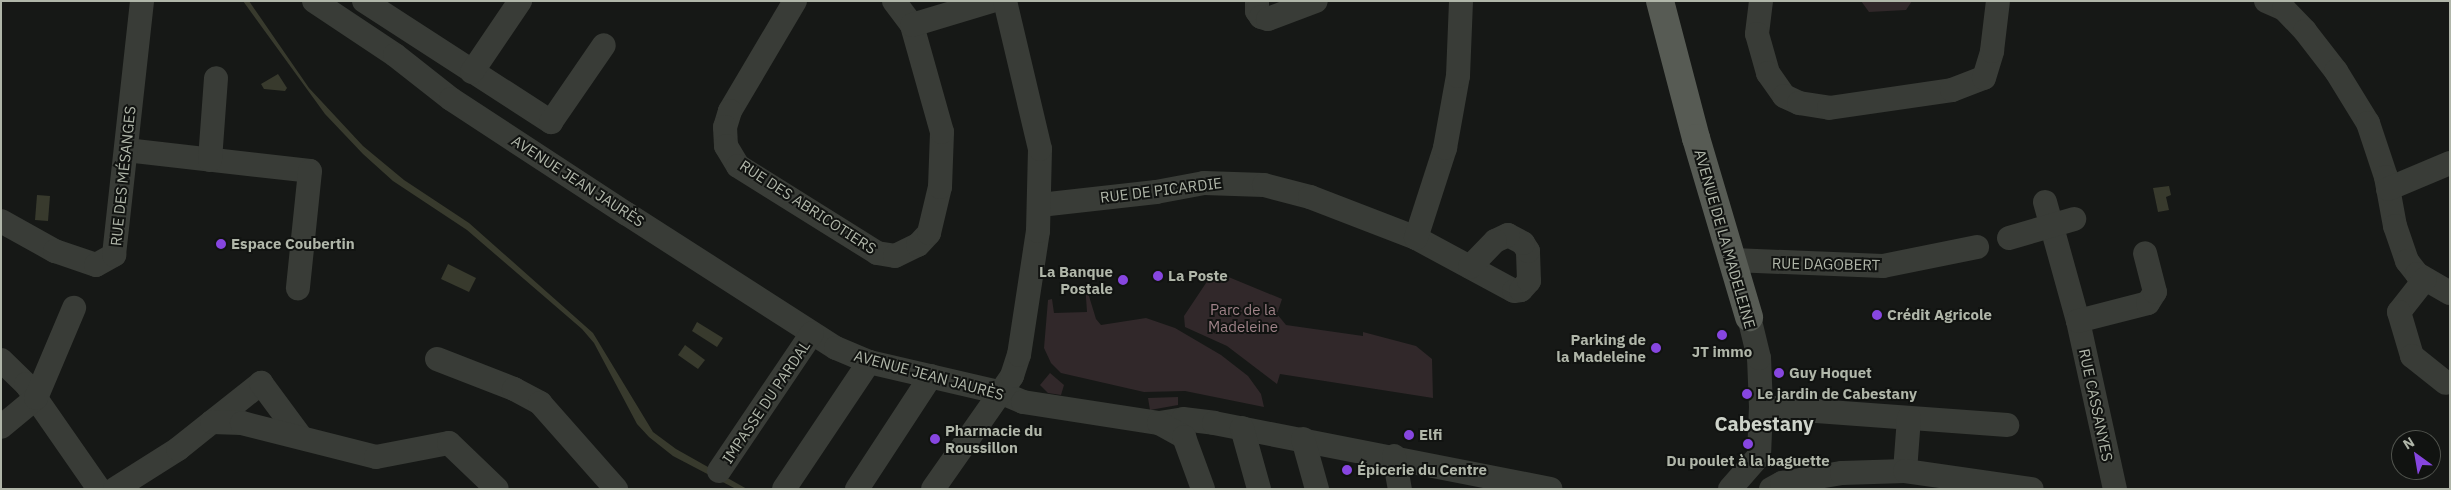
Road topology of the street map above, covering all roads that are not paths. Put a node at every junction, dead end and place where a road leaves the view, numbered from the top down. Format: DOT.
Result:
graph roads {
  1 [pos="142,1"];
  2 [pos="314,1"];
  3 [pos="364,1"];
  4 [pos="520,1"];
  5 [pos="795,1"];
  6 [pos="894,1"];
  7 [pos="992,1"];
  8 [pos="1005,1"];
  9 [pos="1257,1"];
  10 [pos="1316,1"];
  11 [pos="1461,1"];
  12 [pos="1660,1"];
  13 [pos="1761,1"];
  14 [pos="1998,1"];
  15 [pos="2266,1"];
  16 [pos="2297,9"];
  17 [pos="912,25"];
  18 [pos="604,45"];
  19 [pos="472,72"];
  20 [pos="216,78"];
  21 [pos="126,150"];
  22 [pos="210,160"];
  23 [pos="2450,163"];
  24 [pos="2388,189"];
  25 [pos="2045,202"];
  26 [pos="1040,205"];
  27 [pos="2074,219"];
  28 [pos="1,221"];
  29 [pos="2052,226"];
  30 [pos="1416,238"];
  31 [pos="2009,238"];
  32 [pos="1977,247"];
  33 [pos="2144,253"];
  34 [pos="1733,260"];
  35 [pos="1470,267"];
  36 [pos="2425,279"];
  37 [pos="298,288"];
  38 [pos="2450,293"];
  39 [pos="74,308"];
  40 [pos="1749,317"];
  41 [pos="2078,321"];
  42 [pos="812,332"];
  43 [pos="436,359"];
  44 [pos="1,360"];
  45 [pos="869,362"];
  46 [pos="932,376"];
  47 [pos="2446,383"];
  48 [pos="1002,393"];
  49 [pos="36,398"];
  50 [pos="1762,407"];
  51 [pos="1909,418"];
  52 [pos="212,422"];
  53 [pos="1159,423"];
  54 [pos="2008,425"];
  55 [pos="1,427"];
  56 [pos="1242,428"];
  57 [pos="301,437"];
  58 [pos="1303,439"];
  59 [pos="1394,456"];
  60 [pos="1759,456"];
  61 [pos="719,472"];
  62 [pos="1896,477"];
  63 [pos="1838,481"];
  64 [pos="1952,483"];
  65 [pos="1754,486"];
  66 [pos="2018,488"];
  67 [pos="99,489"];
  68 [pos="115,489"];
  69 [pos="497,489"];
  70 [pos="616,489"];
  71 [pos="784,489"];
  72 [pos="857,489"];
  73 [pos="933,489"];
  74 [pos="1203,489"];
  75 [pos="1260,489"];
  76 [pos="1317,489"];
  77 [pos="1400,489"];
  78 [pos="1551,489"];
  79 [pos="2115,489"];
  1 -- 21 [label="street, RUE DES MÉSANGES"];
  2 -- 42 [label="street, AVENUE JEAN JAURÈS"];
  3 -- 19 [label="street"];
  4 -- 19 [label="street"];
  5 -- 17 [label="street, RUE DES ABRICOTIERS"];
  6 -- 17 [label="street, RUE DES ABRICOTIERS"];
  7 -- 17 [label="street"];
  8 -- 26 [label="street"];
  9 -- 10 [label="street"];
  11 -- 30 [label="street"];
  12 -- 34 [label="main road, AVENUE DE LA MADELEINE"];
  13 -- 14 [label="street"];
  15 -- 16 [label="street"];
  16 -- 24 [label="street"];
  18 -- 19 [label="street"];
  20 -- 22 [label="street"];
  21 -- 22 [label="street"];
  21 -- 28 [label="street, RUE DES MÉSANGES"];
  22 -- 37 [label="street"];
  23 -- 24 [label="street"];
  24 -- 36 [label="street"];
  25 -- 29 [label="street, RUE CASSANYES"];
  26 -- 30 [label="street, RUE DE PICARDIE"];
  26 -- 48 [label="street"];
  27 -- 29 [label="street"];
  29 -- 31 [label="street"];
  29 -- 41 [label="street, RUE CASSANYES"];
  30 -- 35 [label="street, RUE DE PICARDIE"];
  32 -- 34 [label="street, RUE DAGOBERT"];
  33 -- 41 [label="street"];
  34 -- 40 [label="main road, AVENUE DE LA MADELEINE"];
  36 -- 38 [label="street"];
  36 -- 47 [label="street"];
  39 -- 49 [label="street"];
  40 -- 50 [label="street, AVENUE DE LA MADELEINE"];
  41 -- 79 [label="street, RUE CASSANYES"];
  42 -- 45 [label="street, AVENUE JEAN JAURÈS"];
  42 -- 61 [label="street, IMPASSE DU PARDAL"];
  43 -- 70 [label="street"];
  44 -- 49 [label="street"];
  45 -- 46 [label="street, AVENUE JEAN JAURÈS"];
  45 -- 71 [label="street"];
  46 -- 48 [label="street, AVENUE JEAN JAURÈS"];
  46 -- 72 [label="street"];
  48 -- 53 [label="street, AVENUE JEAN JAURÈS"];
  48 -- 73 [label="street"];
  49 -- 55 [label="street"];
  49 -- 67 [label="street"];
  50 -- 51 [label="street"];
  50 -- 60 [label="street, AVENUE DE LA MADELEINE"];
  51 -- 54 [label="street"];
  51 -- 62 [label="street"];
  52 -- 57 [label="street"];
  52 -- 57 [label="street"];
  52 -- 68 [label="street"];
  53 -- 56 [label="street, AVENUE JEAN JAURÈS"];
  53 -- 74 [label="street"];
  56 -- 58 [label="street, AVENUE JEAN JAURÈS"];
  56 -- 75 [label="street"];
  57 -- 69 [label="street"];
  58 -- 59 [label="street, AVENUE JEAN JAURÈS"];
  58 -- 76 [label="street"];
  59 -- 77 [label="street"];
  59 -- 78 [label="street, AVENUE JEAN JAURÈS"];
  60 -- 65 [label="street"];
  60 -- 65 [label="street"];
  62 -- 63 [label="street"];
  62 -- 64 [label="street"];
  63 -- 65 [label="street"];
  64 -- 66 [label="street"];
}
